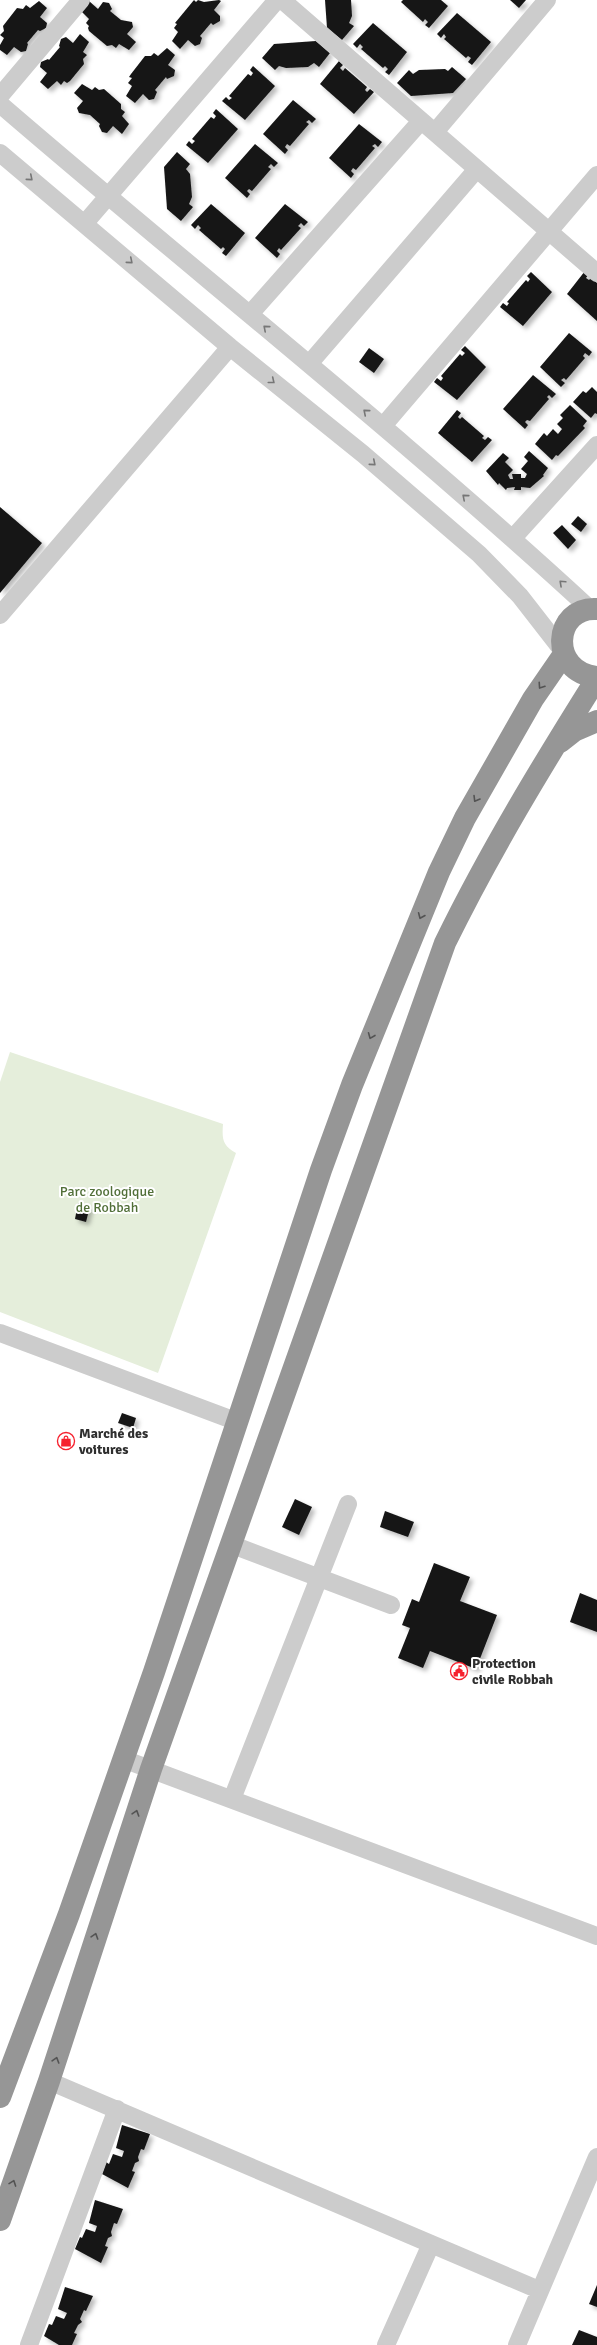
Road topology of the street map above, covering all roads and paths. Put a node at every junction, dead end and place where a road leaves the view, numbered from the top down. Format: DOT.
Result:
graph roads {
  1 [pos="81,0"];
  2 [pos="277,0"];
  3 [pos="282,0"];
  4 [pos="547,0"];
  5 [pos="0,96"];
  6 [pos="0,104"];
  7 [pos="428,126"];
  8 [pos="0,153"];
  9 [pos="477,169"];
  10 [pos="597,175"];
  11 [pos="106,196"];
  12 [pos="85,223"];
  13 [pos="549,231"];
  14 [pos="597,274"];
  15 [pos="250,314"];
  16 [pos="230,347"];
  17 [pos="308,364"];
  18 [pos="383,426"];
  19 [pos="597,445"];
  20 [pos="513,538"];
  21 [pos="594,608"];
  22 [pos="0,615"];
  23 [pos="563,652"];
  24 [pos="597,678"];
  25 [pos="597,721"];
  26 [pos="555,745"];
  27 [pos="0,1333"];
  28 [pos="238,1422"];
  29 [pos="348,1504"];
  30 [pos="230,1544"];
  31 [pos="319,1578"];
  32 [pos="391,1605"];
  33 [pos="123,1759"];
  34 [pos="151,1769"];
  35 [pos="232,1799"];
  36 [pos="597,1936"];
  37 [pos="49,2081"];
  38 [pos="0,2097"];
  39 [pos="117,2109"];
  40 [pos="597,2157"];
  41 [pos="0,2220"];
  42 [pos="431,2244"];
  43 [pos="539,2290"];
  44 [pos="28,2345"];
  45 [pos="386,2345"];
  46 [pos="517,2345"];
  1 -- 5 [label="street"];
  2 -- 11 [label="street"];
  3 -- 7 [label="street"];
  4 -- 7 [label="street"];
  6 -- 11 [label="street"];
  7 -- 9 [label="street"];
  7 -- 15 [label="street"];
  8 -- 12 [label="street, one-way"];
  9 -- 13 [label="street"];
  9 -- 17 [label="street"];
  10 -- 13 [label="street"];
  11 -- 12 [label="street"];
  11 -- 15 [label="street"];
  12 -- 16 [label="street, one-way"];
  13 -- 14 [label="street"];
  13 -- 18 [label="street"];
  17 -- 15 [label="street, one-way"];
  16 -- 22 [label="street"];
  16 -- 23 [label="street, one-way"];
  18 -- 17 [label="street, one-way"];
  20 -- 18 [label="street, one-way"];
  19 -- 20 [label="street"];
  21 -- 20 [label="street, one-way"];
  21 -- 23 [label="highway"];
  23 -- 24 [label="highway"];
  23 -- 28 [label="highway, one-way"];
  24 -- 26 [label="highway"];
  25 -- 26 [label="highway"];
  26 -- 30 [label="highway"];
  27 -- 28 [label="street"];
  28 -- 33 [label="highway"];
  29 -- 31 [label="street"];
  30 -- 31 [label="street"];
  30 -- 34 [label="highway"];
  31 -- 32 [label="street"];
  31 -- 35 [label="street"];
  33 -- 34 [label="street"];
  33 -- 38 [label="highway"];
  34 -- 35 [label="street"];
  37 -- 34 [label="highway, one-way"];
  35 -- 36 [label="street"];
  37 -- 39 [label="street"];
  41 -- 37 [label="highway, one-way"];
  39 -- 42 [label="street"];
  39 -- 44 [label="street"];
  40 -- 43 [label="street"];
  42 -- 43 [label="street"];
  42 -- 45 [label="street"];
  43 -- 46 [label="street"];
}
